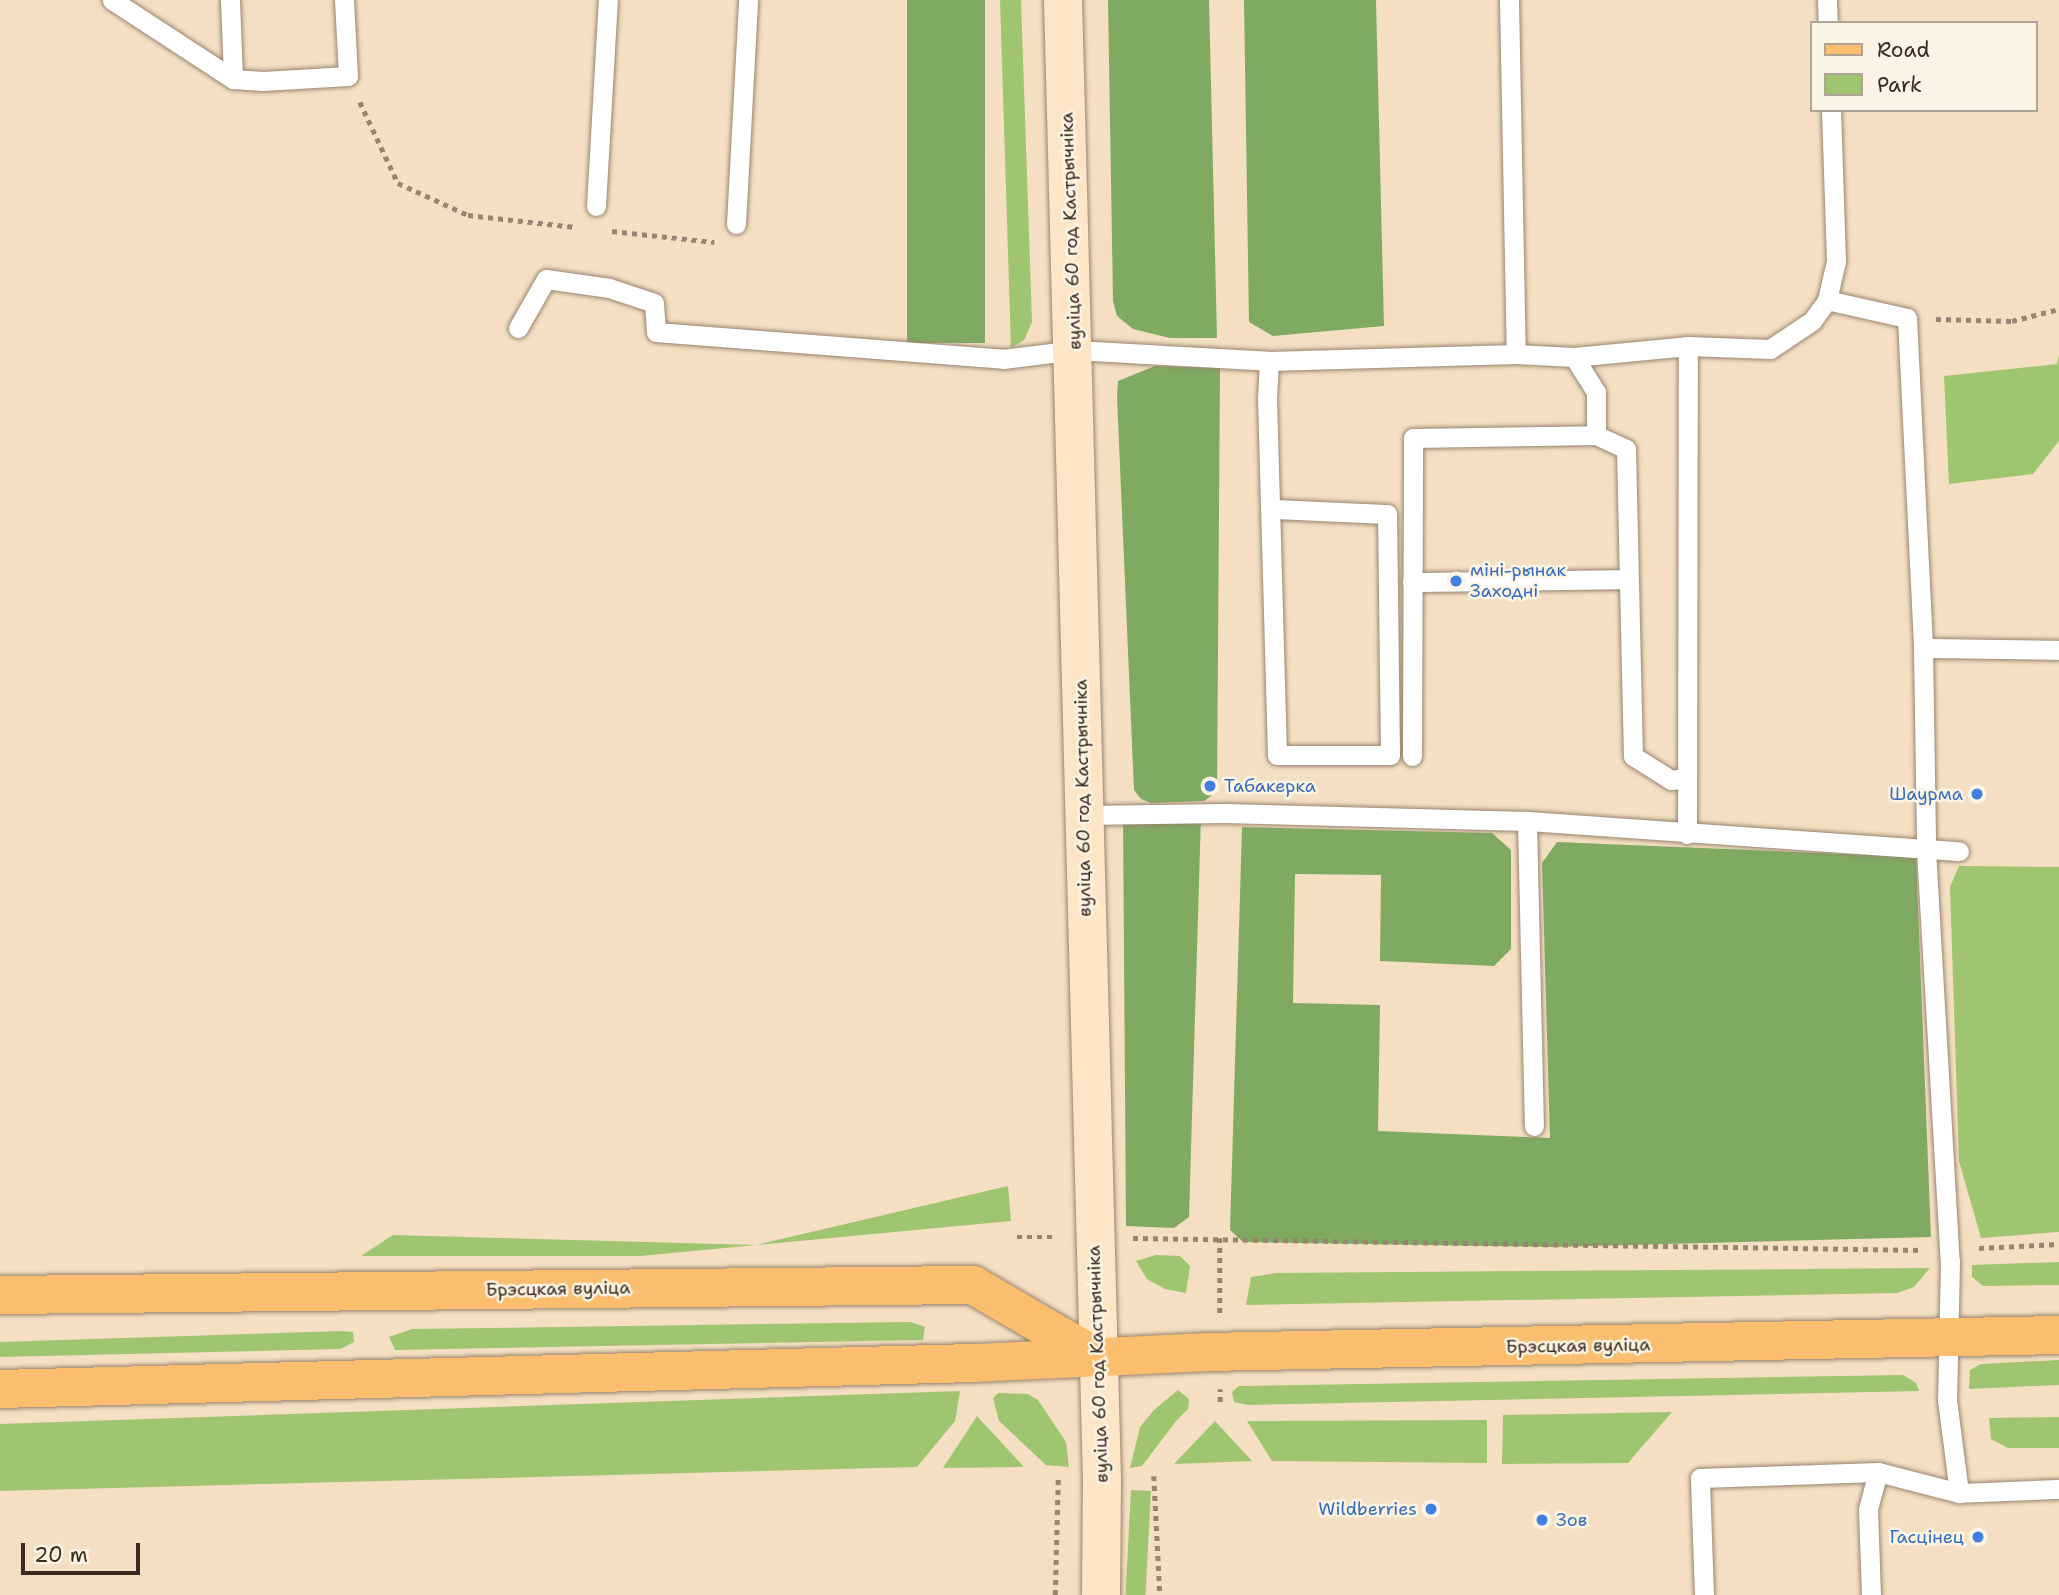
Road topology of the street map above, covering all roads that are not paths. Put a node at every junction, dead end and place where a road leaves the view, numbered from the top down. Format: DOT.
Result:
graph roads {
  1 [pos="112,0"];
  2 [pos="229,0"];
  3 [pos="344,0"];
  4 [pos="608,0"];
  5 [pos="748,0"];
  6 [pos="1063,0"];
  7 [pos="1509,0"];
  8 [pos="1827,0"];
  9 [pos="1828,21"];
  10 [pos="233,79"];
  11 [pos="1831,112"];
  12 [pos="596,206"];
  13 [pos="736,224"];
  14 [pos="1827,300"];
  15 [pos="517,328"];
  16 [pos="1688,346"];
  17 [pos="1074,351"];
  18 [pos="1516,354"];
  19 [pos="1574,357"];
  20 [pos="1269,361"];
  21 [pos="1596,435"];
  22 [pos="1273,509"];
  23 [pos="1626,579"];
  24 [pos="1412,582"];
  25 [pos="1923,648"];
  26 [pos="2059,650"];
  27 [pos="1412,755"];
  28 [pos="1687,778"];
  29 [pos="1083,815"];
  30 [pos="1527,821"];
  31 [pos="1687,834"];
  32 [pos="1926,850"];
  33 [pos="1959,851"];
  34 [pos="1534,1126"];
  35 [pos="0,1295"];
  36 [pos="2059,1335"];
  37 [pos="1949,1339"];
  38 [pos="1096,1357"];
  39 [pos="0,1389"];
  40 [pos="1878,1472"];
  41 [pos="2059,1489"];
  42 [pos="1959,1493"];
  43 [pos="1101,1595"];
  44 [pos="1704,1595"];
  45 [pos="1871,1595"];
  1 -- 10 [label="lane"];
  2 -- 10 [label="lane"];
  3 -- 10 [label="lane"];
  4 -- 12 [label="lane"];
  5 -- 13 [label="lane"];
  6 -- 17 [label="street, вуліца 60 год Кастрычніка"];
  7 -- 18 [label="lane"];
  8 -- 9 [label="lane"];
  11 -- 14 [label="lane"];
  14 -- 16 [label="lane"];
  14 -- 25 [label="lane"];
  15 -- 17 [label="lane"];
  16 -- 19 [label="lane"];
  16 -- 28 [label="lane"];
  17 -- 20 [label="lane"];
  17 -- 29 [label="street, вуліца 60 год Кастрычніка"];
  18 -- 19 [label="lane"];
  18 -- 20 [label="lane"];
  19 -- 21 [label="lane"];
  20 -- 22 [label="lane"];
  21 -- 23 [label="lane"];
  21 -- 24 [label="lane"];
  22 -- 22 [label="lane"];
  23 -- 24 [label="lane"];
  23 -- 28 [label="lane"];
  24 -- 27 [label="lane"];
  25 -- 26 [label="lane"];
  25 -- 32 [label="lane"];
  28 -- 31 [label="lane"];
  29 -- 30 [label="lane"];
  29 -- 38 [label="street, вуліца 60 год Кастрычніка"];
  30 -- 31 [label="lane"];
  30 -- 34 [label="lane"];
  31 -- 32 [label="lane"];
  32 -- 33 [label="lane"];
  32 -- 37 [label="lane"];
  35 -- 38 [label="main road, Брэсцкая вуліца"];
  36 -- 37 [label="main road, Брэсцкая вуліца"];
  37 -- 38 [label="main road, Брэсцкая вуліца"];
  37 -- 42 [label="lane"];
  38 -- 39 [label="main road, Брэсцкая вуліца"];
  38 -- 43 [label="street, вуліца 60 год Кастрычніка"];
  40 -- 42 [label="lane"];
  40 -- 44 [label="lane"];
  40 -- 45 [label="lane"];
  41 -- 42 [label="lane"];
}
